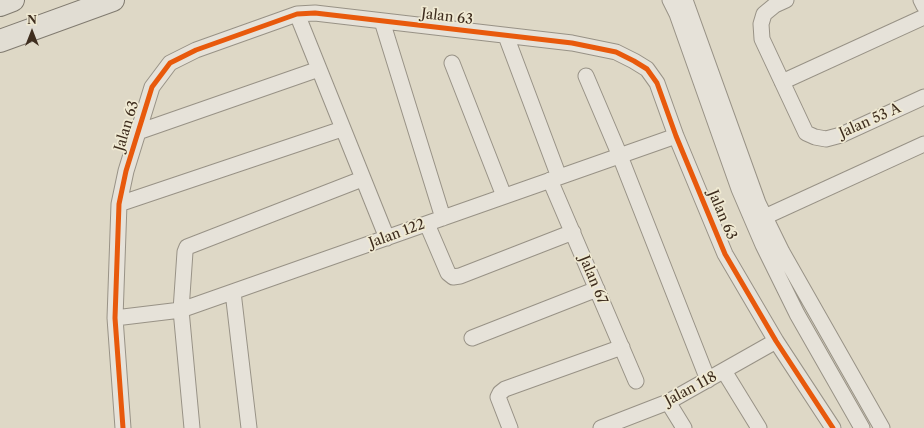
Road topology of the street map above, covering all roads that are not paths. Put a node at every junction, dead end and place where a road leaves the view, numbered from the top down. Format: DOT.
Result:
graph roads {
  1 [pos="14,0"];
  2 [pos="113,0"];
  3 [pos="670,0"];
  4 [pos="685,0"];
  5 [pos="786,0"];
  6 [pos="921,0"];
  7 [pos="0,5"];
  8 [pos="924,6"];
  9 [pos="297,14"];
  10 [pos="924,17"];
  11 [pos="382,21"];
  12 [pos="506,36"];
  13 [pos="0,41"];
  14 [pos="452,63"];
  15 [pos="319,69"];
  16 [pos="586,76"];
  17 [pos="782,82"];
  18 [pos="924,97"];
  19 [pos="342,129"];
  20 [pos="138,132"];
  21 [pos="676,136"];
  22 [pos="924,144"];
  23 [pos="620,156"];
  24 [pos="555,178"];
  25 [pos="362,179"];
  26 [pos="504,196"];
  27 [pos="119,204"];
  28 [pos="443,218"];
  29 [pos="760,220"];
  30 [pos="427,224"];
  31 [pos="573,232"];
  32 [pos="387,238"];
  33 [pos="597,289"];
  34 [pos="233,292"];
  35 [pos="181,310"];
  36 [pos="115,318"];
  37 [pos="472,338"];
  38 [pos="776,341"];
  39 [pos="622,348"];
  40 [pos="724,371"];
  41 [pos="708,380"];
  42 [pos="636,381"];
  43 [pos="668,402"];
  44 [pos="123,428"];
  45 [pos="192,428"];
  46 [pos="249,428"];
  47 [pos="510,428"];
  48 [pos="601,428"];
  49 [pos="684,428"];
  50 [pos="760,428"];
  51 [pos="834,428"];
  52 [pos="862,428"];
  53 [pos="882,428"];
  1 -- 7 [label="highway"];
  2 -- 13 [label="highway"];
  3 -- 29 [label="street"];
  4 -- 29 [label="street"];
  5 -- 17 [label="street"];
  6 -- 8 [label="street"];
  9 -- 11 [label="street, Jalan 63"];
  9 -- 15 [label="street"];
  9 -- 20 [label="street, Jalan 63"];
  10 -- 17 [label="street"];
  11 -- 12 [label="street, Jalan 63"];
  11 -- 28 [label="street"];
  12 -- 21 [label="street, Jalan 63"];
  12 -- 24 [label="street, Jalan 67"];
  14 -- 26 [label="street"];
  15 -- 19 [label="street"];
  15 -- 20 [label="street"];
  16 -- 23 [label="street"];
  17 -- 18 [label="street, Jalan 53 A"];
  19 -- 25 [label="street"];
  19 -- 27 [label="street"];
  20 -- 27 [label="street, Jalan 63"];
  21 -- 23 [label="street, Jalan 122"];
  21 -- 38 [label="street, Jalan 63"];
  22 -- 29 [label="street"];
  23 -- 24 [label="street, Jalan 122"];
  23 -- 41 [label="street"];
  24 -- 26 [label="street, Jalan 122"];
  24 -- 31 [label="street, Jalan 67"];
  25 -- 32 [label="street"];
  25 -- 35 [label="street"];
  26 -- 28 [label="street, Jalan 122"];
  27 -- 36 [label="street, Jalan 63"];
  28 -- 30 [label="street, Jalan 122"];
  29 -- 52 [label="street"];
  29 -- 53 [label="street"];
  30 -- 31 [label="street"];
  30 -- 32 [label="street, Jalan 122"];
  31 -- 33 [label="street, Jalan 67"];
  32 -- 34 [label="street, Jalan 122"];
  33 -- 37 [label="street"];
  33 -- 39 [label="street, Jalan 67"];
  34 -- 35 [label="street, Jalan 122"];
  34 -- 46 [label="street"];
  35 -- 36 [label="street, Jalan 122"];
  35 -- 45 [label="street"];
  36 -- 44 [label="street, Jalan 63"];
  38 -- 40 [label="street, Jalan 118"];
  38 -- 51 [label="street, Jalan 63"];
  39 -- 42 [label="street, Jalan 67"];
  39 -- 47 [label="street"];
  40 -- 41 [label="street, Jalan 118"];
  40 -- 50 [label="street"];
  41 -- 43 [label="street, Jalan 118"];
  43 -- 48 [label="street, Jalan 118"];
  43 -- 49 [label="street"];
}
